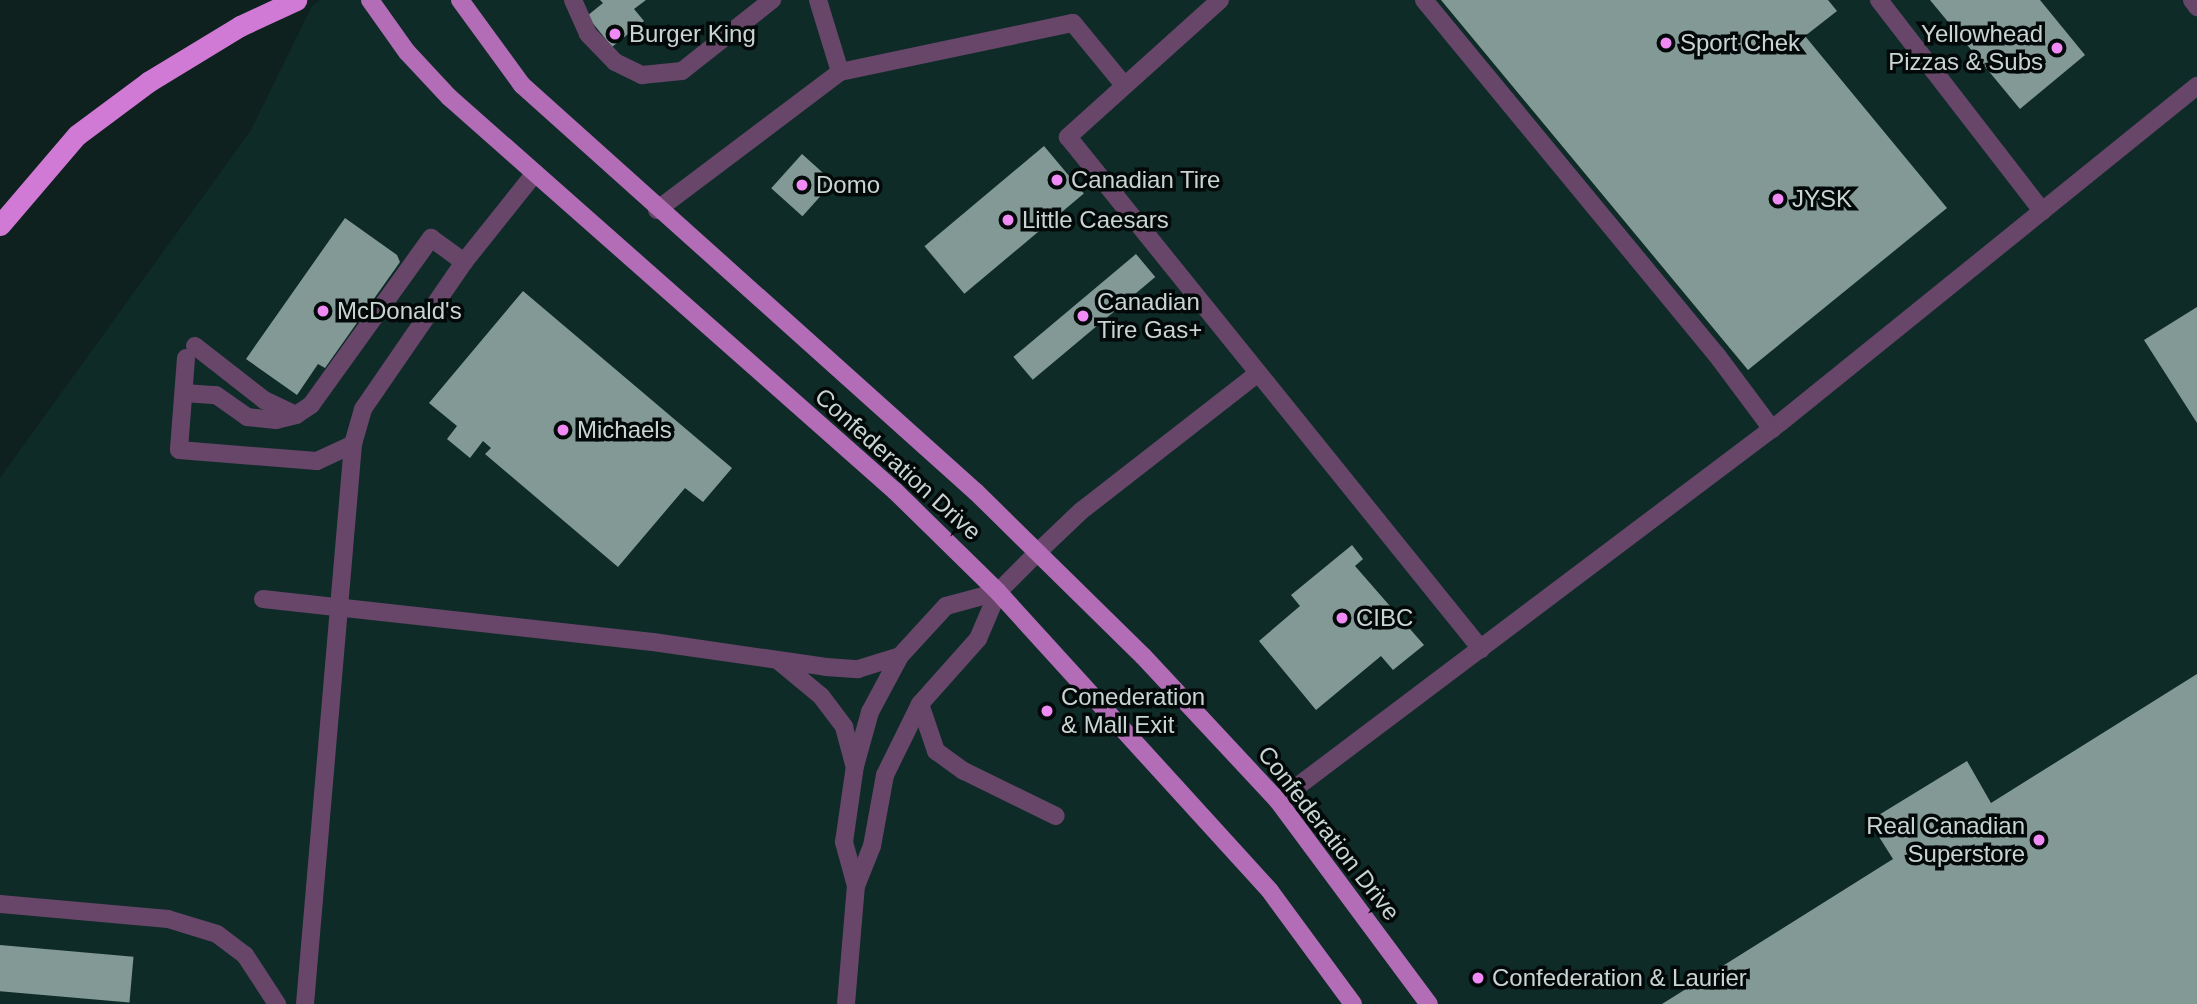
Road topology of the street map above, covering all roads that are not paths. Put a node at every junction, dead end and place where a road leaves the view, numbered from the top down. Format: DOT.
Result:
graph roads {
  1 [pos="296,0"];
  2 [pos="370,0"];
  3 [pos="460,0"];
  4 [pos="573,0"];
  5 [pos="772,0"];
  6 [pos="818,0"];
  7 [pos="1220,0"];
  8 [pos="1424,0"];
  9 [pos="1879,0"];
  10 [pos="2192,0"];
  11 [pos="2197,7"];
  12 [pos="840,72"];
  13 [pos="1124,85"];
  14 [pos="2197,86"];
  15 [pos="535,173"];
  16 [pos="657,210"];
  17 [pos="2042,211"];
  18 [pos="0,225"];
  19 [pos="464,262"];
  20 [pos="1256,374"];
  21 [pos="184,393"];
  22 [pos="296,415"];
  23 [pos="1772,429"];
  24 [pos="353,444"];
  25 [pos="1038,551"];
  26 [pos="998,592"];
  27 [pos="263,599"];
  28 [pos="338,607"];
  29 [pos="1481,649"];
  30 [pos="900,656"];
  31 [pos="780,662"];
  32 [pos="920,704"];
  33 [pos="855,766"];
  34 [pos="1278,800"];
  35 [pos="1056,816"];
  36 [pos="856,886"];
  37 [pos="0,904"];
  38 [pos="277,1004"];
  39 [pos="305,1004"];
  40 [pos="846,1004"];
  41 [pos="1353,1004"];
  42 [pos="1429,1004"];
  1 -- 18 [label="highway"];
  2 -- 15 [label="main road, Confederation Drive"];
  3 -- 16 [label="main road, Confederation Drive"];
  4 -- 5 [label="lane"];
  6 -- 12 [label="lane"];
  7 -- 13 [label="lane"];
  8 -- 23 [label="lane"];
  9 -- 17 [label="lane"];
  10 -- 11 [label="lane"];
  12 -- 13 [label="lane"];
  12 -- 16 [label="lane"];
  13 -- 20 [label="lane"];
  14 -- 17 [label="lane"];
  15 -- 19 [label="lane"];
  15 -- 26 [label="main road, Confederation Drive"];
  16 -- 25 [label="main road, Confederation Drive"];
  17 -- 23 [label="lane"];
  19 -- 22 [label="lane"];
  19 -- 24 [label="lane"];
  20 -- 25 [label="lane"];
  20 -- 29 [label="lane"];
  21 -- 22 [label="lane"];
  21 -- 22 [label="lane"];
  21 -- 24 [label="lane"];
  23 -- 29 [label="lane"];
  24 -- 28 [label="lane"];
  25 -- 26 [label="lane"];
  25 -- 34 [label="main road, Confederation Drive"];
  26 -- 30 [label="lane"];
  26 -- 32 [label="lane"];
  26 -- 41 [label="main road, Confederation Drive"];
  27 -- 28 [label="lane"];
  28 -- 31 [label="lane"];
  28 -- 39 [label="lane"];
  29 -- 34 [label="lane"];
  30 -- 31 [label="lane"];
  30 -- 33 [label="lane"];
  31 -- 33 [label="lane"];
  32 -- 35 [label="lane"];
  32 -- 36 [label="lane"];
  33 -- 36 [label="lane"];
  34 -- 42 [label="main road, Confederation Drive"];
  36 -- 40 [label="lane"];
  37 -- 38 [label="lane"];
}
